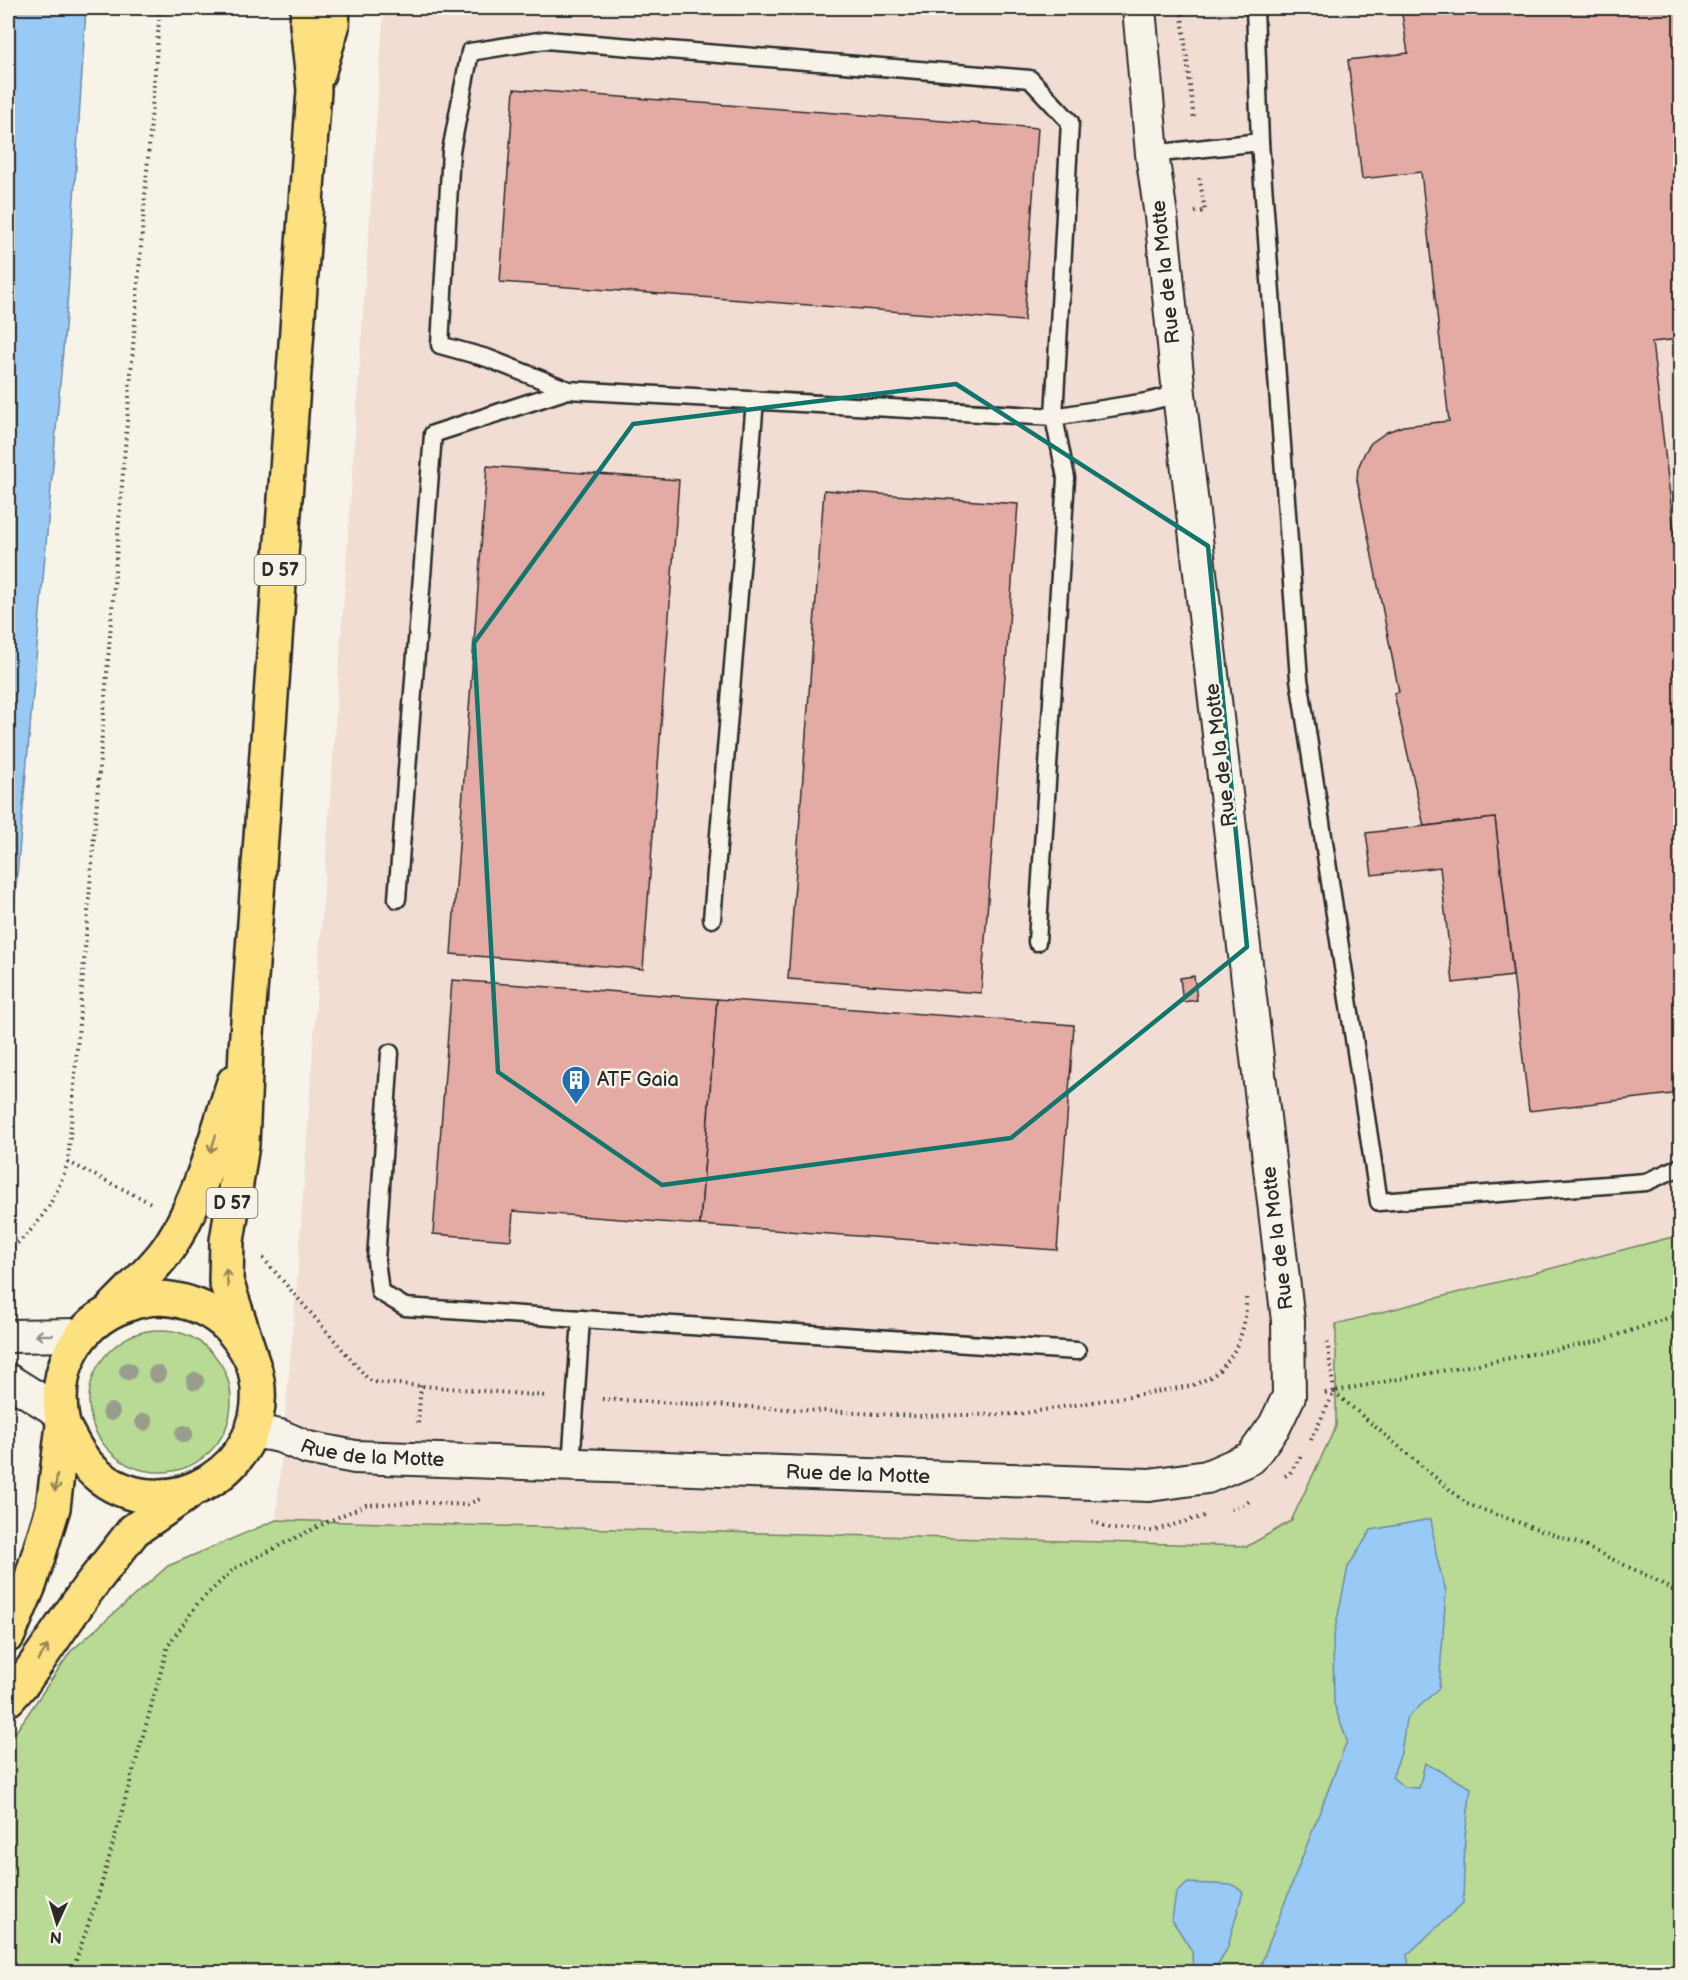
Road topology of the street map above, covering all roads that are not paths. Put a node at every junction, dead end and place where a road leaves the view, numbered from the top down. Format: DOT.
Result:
graph roads {
  1 [pos="308,8"];
  2 [pos="333,8"];
  3 [pos="1139,8"];
  4 [pos="1255,8"];
  5 [pos="314,90"];
  6 [pos="1260,142"];
  7 [pos="1152,154"];
  8 [pos="568,390"];
  9 [pos="1179,394"];
  10 [pos="755,400"];
  11 [pos="1053,417"];
  12 [pos="397,899"];
  13 [pos="712,919"];
  14 [pos="1037,942"];
  15 [pos="246,1049"];
  16 [pos="390,1053"];
  17 [pos="1680,1167"];
  18 [pos="112,1310"];
  19 [pos="581,1319"];
  20 [pos="81,1335"];
  21 [pos="8,1336"];
  22 [pos="1077,1351"];
  23 [pos="250,1354"];
  24 [pos="8,1380"];
  25 [pos="62,1419"];
  26 [pos="253,1431"];
  27 [pos="571,1465"];
  28 [pos="192,1490"];
  29 [pos="8,1635"];
  30 [pos="8,1700"];
  1 -- 5 [label="main road, D 57"];
  2 -- 5 [label="main road, D 57"];
  3 -- 7 [label="street, Rue de la Motte"];
  4 -- 6 [label="lane"];
  5 -- 15 [label="main road, D 57"];
  6 -- 7 [label="lane"];
  6 -- 17 [label="lane"];
  7 -- 9 [label="street, Rue de la Motte"];
  8 -- 10 [label="lane"];
  8 -- 11 [label="lane"];
  8 -- 12 [label="lane"];
  9 -- 11 [label="lane"];
  9 -- 27 [label="street, Rue de la Motte"];
  10 -- 11 [label="lane"];
  10 -- 13 [label="lane"];
  11 -- 14 [label="lane"];
  15 -- 18 [label="main road, D 57, one-way"];
  23 -- 15 [label="main road, D 57, one-way"];
  16 -- 19 [label="lane"];
  18 -- 20 [label="main road"];
  18 -- 23 [label="main road"];
  19 -- 22 [label="lane"];
  19 -- 27 [label="lane"];
  20 -- 21 [label="street, one-way"];
  20 -- 25 [label="main road"];
  23 -- 26 [label="main road"];
  24 -- 25 [label="street"];
  25 -- 28 [label="main road"];
  25 -- 29 [label="main road, one-way"];
  26 -- 27 [label="street, Rue de la Motte"];
  26 -- 28 [label="main road"];
  30 -- 28 [label="main road, one-way"];
}
